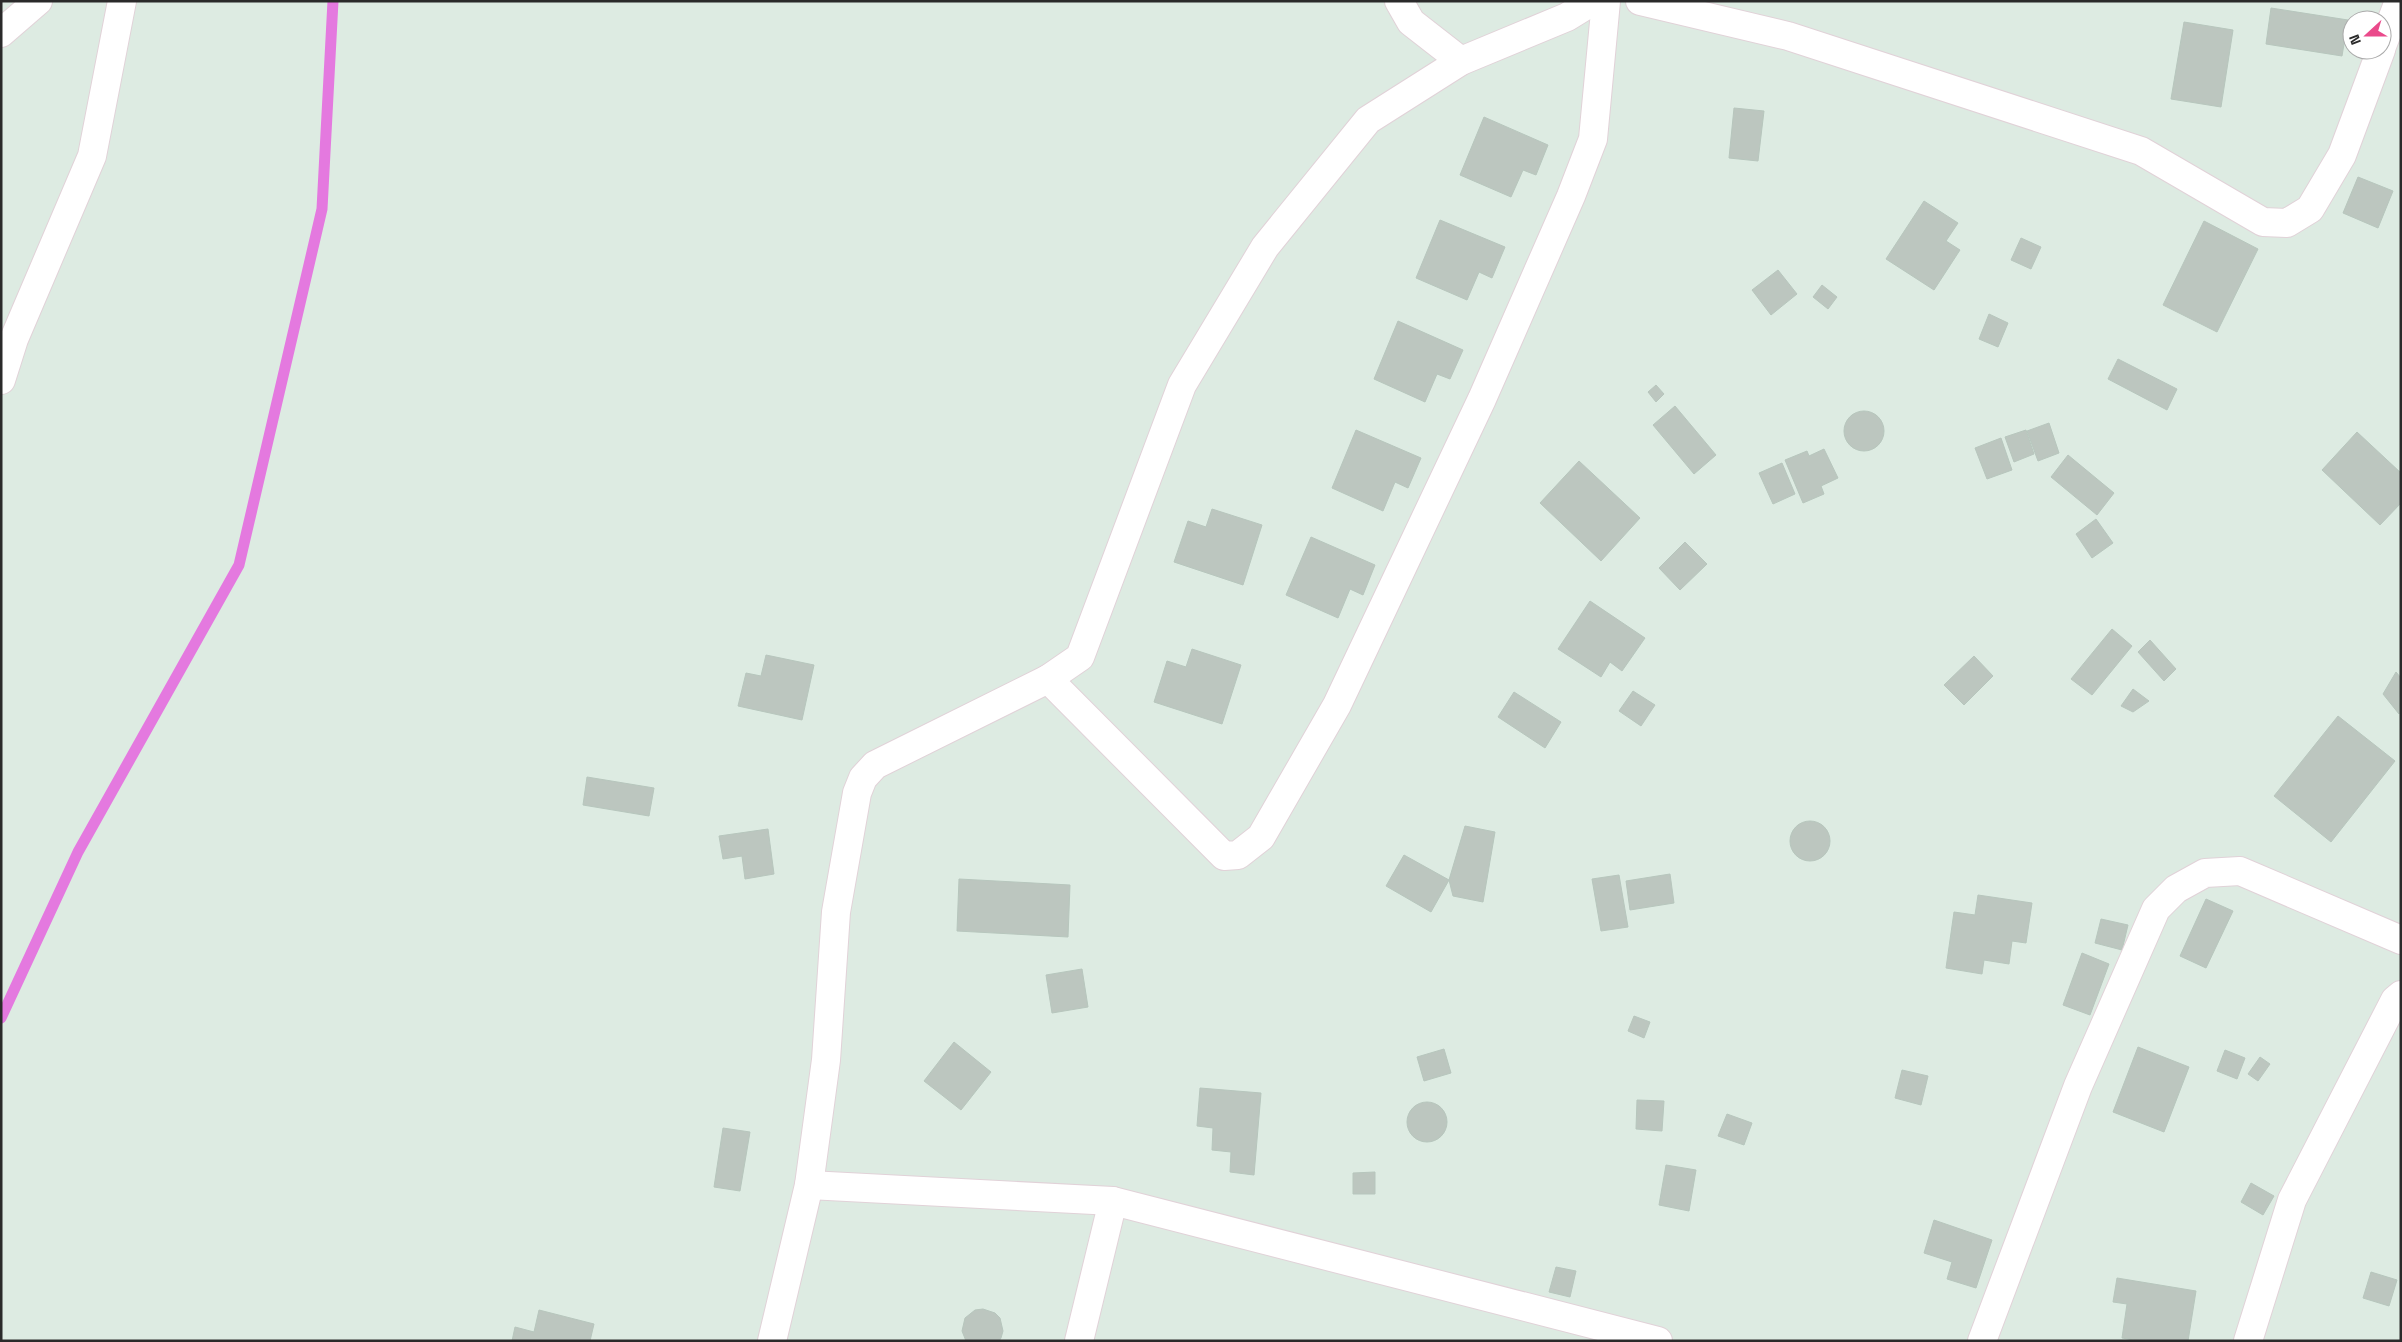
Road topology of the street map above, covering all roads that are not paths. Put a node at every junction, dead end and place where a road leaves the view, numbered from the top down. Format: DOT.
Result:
graph roads {
  1 [pos="38,1"];
  2 [pos="122,1"];
  3 [pos="1400,1"];
  4 [pos="1593,1"];
  5 [pos="1606,1"];
  6 [pos="1640,1"];
  7 [pos="2399,1"];
  8 [pos="2392,19"];
  9 [pos="1,33"];
  10 [pos="2377,60"];
  11 [pos="1461,61"];
  12 [pos="1,380"];
  13 [pos="1048,679"];
  14 [pos="2401,940"];
  15 [pos="2401,995"];
  16 [pos="809,1184"];
  17 [pos="1113,1200"];
  18 [pos="772,1341"];
  19 [pos="1079,1341"];
  20 [pos="1658,1341"];
  21 [pos="1982,1341"];
  22 [pos="2248,1341"];
  1 -- 9 [label="street"];
  2 -- 12 [label="street"];
  3 -- 11 [label="street"];
  4 -- 11 [label="street"];
  5 -- 13 [label="street"];
  6 -- 10 [label="street"];
  7 -- 8 [label="street"];
  11 -- 13 [label="street"];
  13 -- 16 [label="street"];
  14 -- 21 [label="street"];
  15 -- 22 [label="street"];
  16 -- 17 [label="street"];
  16 -- 18 [label="street"];
  17 -- 19 [label="street"];
  17 -- 20 [label="street"];
}
